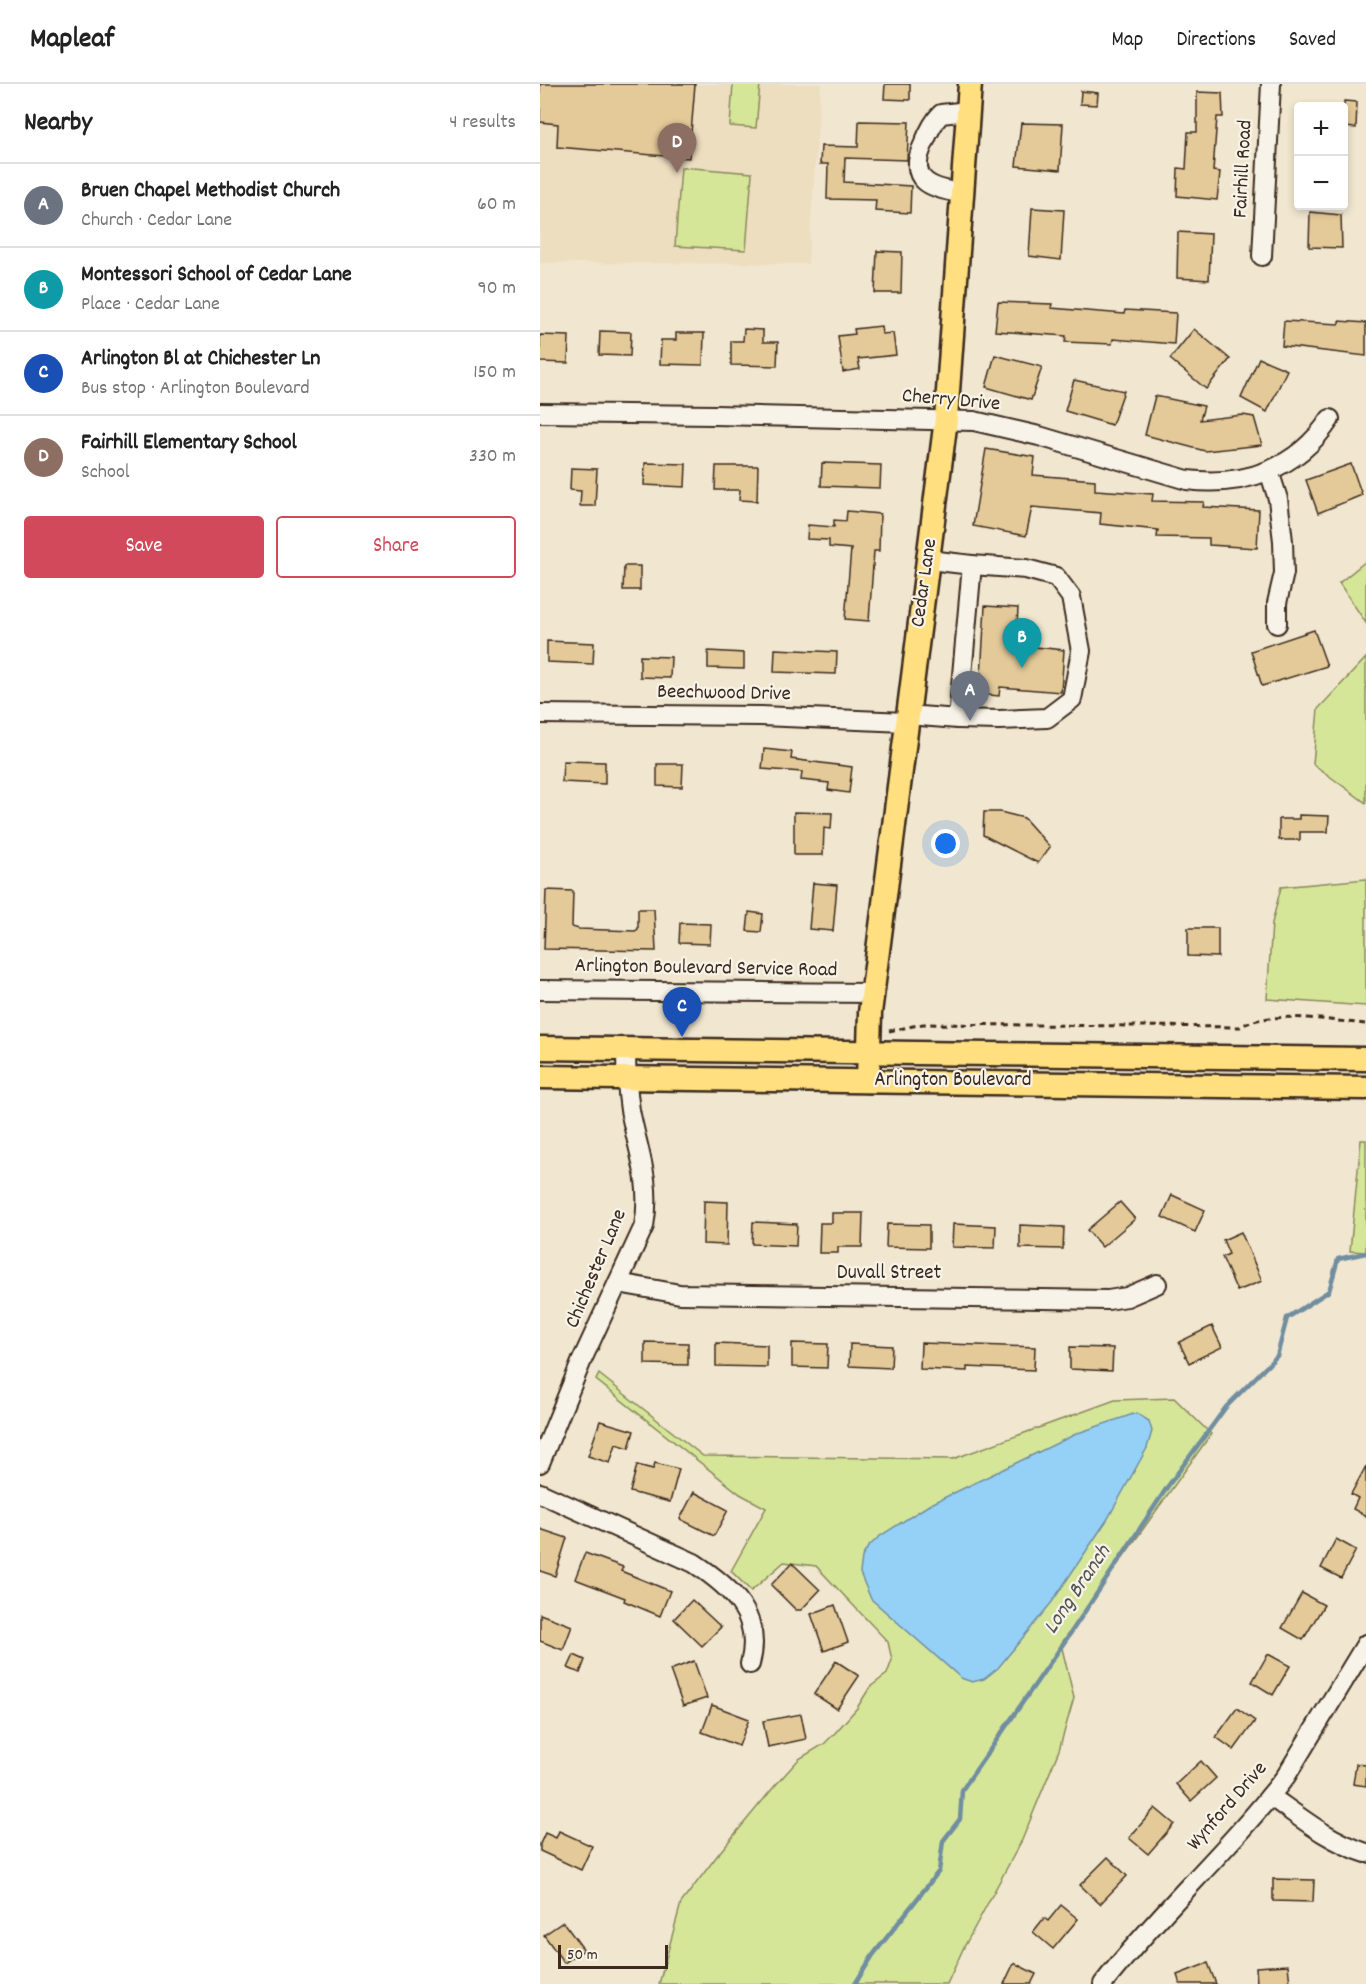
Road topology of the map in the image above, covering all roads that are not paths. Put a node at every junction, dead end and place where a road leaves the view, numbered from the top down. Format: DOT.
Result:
graph roads {
  1 [pos="970,84"];
  2 [pos="1271,84"];
  3 [pos="968,111"];
  4 [pos="963,193"];
  5 [pos="1262,256"];
  6 [pos="540,413"];
  7 [pos="946,419"];
  8 [pos="1330,419"];
  9 [pos="1269,471"];
  10 [pos="928,560"];
  11 [pos="972,565"];
  12 [pos="1277,624"];
  13 [pos="540,714"];
  14 [pos="907,719"];
  15 [pos="958,719"];
  16 [pos="540,990"];
  17 [pos="872,993"];
  18 [pos="540,1048"];
  19 [pos="626,1049"];
  20 [pos="868,1052"];
  21 [pos="1366,1059"];
  22 [pos="540,1077"];
  23 [pos="626,1078"];
  24 [pos="868,1081"];
  25 [pos="1366,1088"];
  26 [pos="618,1283"];
  27 [pos="1157,1284"];
  28 [pos="544,1442"];
  29 [pos="540,1463"];
  30 [pos="540,1492"];
  31 [pos="1366,1644"];
  32 [pos="750,1664"];
  33 [pos="1270,1796"];
  34 [pos="1366,1852"];
  35 [pos="1103,1984"];
  1 -- 3 [label="main road, Cedar Lane"];
  2 -- 5 [label="street, Fairhill Road"];
  3 -- 4 [label="main road, Cedar Lane"];
  3 -- 4 [label="street"];
  4 -- 7 [label="main road, Cedar Lane"];
  6 -- 7 [label="street, Cherry Drive"];
  7 -- 9 [label="street, Cherry Drive"];
  7 -- 10 [label="main road, Cedar Lane"];
  8 -- 9 [label="street, Cherry Drive"];
  9 -- 12 [label="street"];
  10 -- 11 [label="street, Beechwood Drive"];
  10 -- 14 [label="main road, Cedar Lane"];
  11 -- 15 [label="street"];
  11 -- 15 [label="street, Beechwood Drive"];
  13 -- 14 [label="street, Beechwood Drive"];
  14 -- 15 [label="street, Beechwood Drive"];
  14 -- 17 [label="main road, Cedar Lane"];
  16 -- 17 [label="street, Arlington Boulevard Service Road"];
  17 -- 20 [label="main road, Cedar Lane"];
  18 -- 19 [label="main road, Arlington Boulevard"];
  19 -- 20 [label="main road, Arlington Boulevard"];
  19 -- 23 [label="street, Chichester Lane"];
  20 -- 21 [label="main road, Arlington Boulevard"];
  20 -- 24 [label="main road, Cedar Lane"];
  22 -- 23 [label="main road, Arlington Boulevard"];
  23 -- 24 [label="main road, Arlington Boulevard"];
  23 -- 26 [label="street, Chichester Lane"];
  24 -- 25 [label="main road, Arlington Boulevard"];
  26 -- 27 [label="street, Duvall Street"];
  26 -- 28 [label="street, Chichester Lane"];
  28 -- 29 [label="street, Chichester Lane"];
  30 -- 32 [label="street"];
  31 -- 33 [label="street, Wynford Drive"];
  33 -- 34 [label="street"];
  33 -- 35 [label="street, Wynford Drive"];
}
